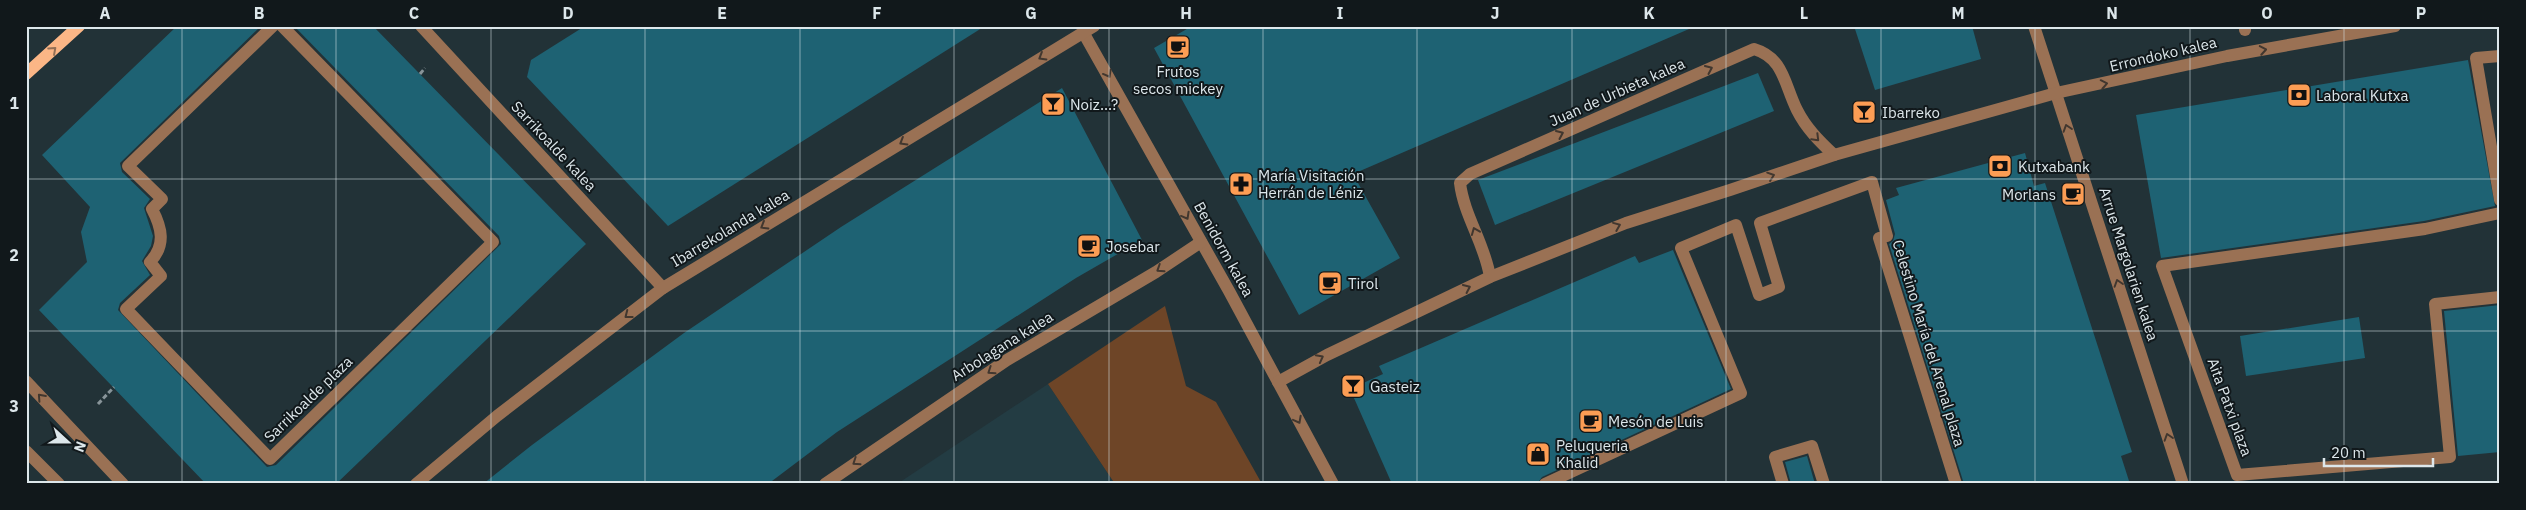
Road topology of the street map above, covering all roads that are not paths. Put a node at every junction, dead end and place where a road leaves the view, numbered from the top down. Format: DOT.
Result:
graph roads {
  1 [pos="79,26"];
  2 [pos="272,26"];
  3 [pos="282,26"];
  4 [pos="421,26"];
  5 [pos="2034,26"];
  6 [pos="2395,26"];
  7 [pos="1090,28"];
  8 [pos="2500,56"];
  9 [pos="26,74"];
  10 [pos="2056,93"];
  11 [pos="1834,155"];
  12 [pos="2500,200"];
  13 [pos="2500,214"];
  14 [pos="1201,242"];
  15 [pos="1490,277"];
  16 [pos="664,288"];
  17 [pos="2500,297"];
  18 [pos="26,381"];
  19 [pos="1278,382"];
  20 [pos="26,451"];
  21 [pos="59,484"];
  22 [pos="123,484"];
  23 [pos="416,484"];
  24 [pos="825,484"];
  25 [pos="1332,484"];
  26 [pos="1544,484"];
  27 [pos="1784,484"];
  28 [pos="1824,484"];
  29 [pos="1956,484"];
  30 [pos="2183,484"];
  9 -- 1 [label="main road, one-way"];
  2 -- 3 [label="street, Sarrikoalde plaza"];
  4 -- 16 [label="street, Sarrikoalde kalea"];
  5 -- 10 [label="street, Arrue Margolarien kalea"];
  10 -- 6 [label="street, Errondoko kalea, one-way"];
  7 -- 14 [label="street, Benidorm kalea, one-way"];
  7 -- 16 [label="street, Ibarrekolanda kalea, one-way"];
  8 -- 12 [label="street"];
  10 -- 11 [label="street"];
  30 -- 10 [label="street, Arrue Margolarien kalea, one-way"];
  15 -- 11 [label="street, one-way"];
  15 -- 11 [label="street, Juan de Urbieta kalea, one-way"];
  13 -- 17 [label="street, Aita Patxi plaza"];
  14 -- 19 [label="street, Benidorm kalea"];
  14 -- 24 [label="street, Arbolagana kalea, one-way"];
  19 -- 15 [label="street, one-way"];
  16 -- 23 [label="street, Ibarrekolanda kalea, one-way"];
  22 -- 18 [label="street, one-way"];
  19 -- 25 [label="street, Benidorm kalea, one-way"];
  20 -- 21 [label="street"];
  26 -- 29 [label="street, Celestino María del Arenal plaza"];
  27 -- 28 [label="street"];
}
